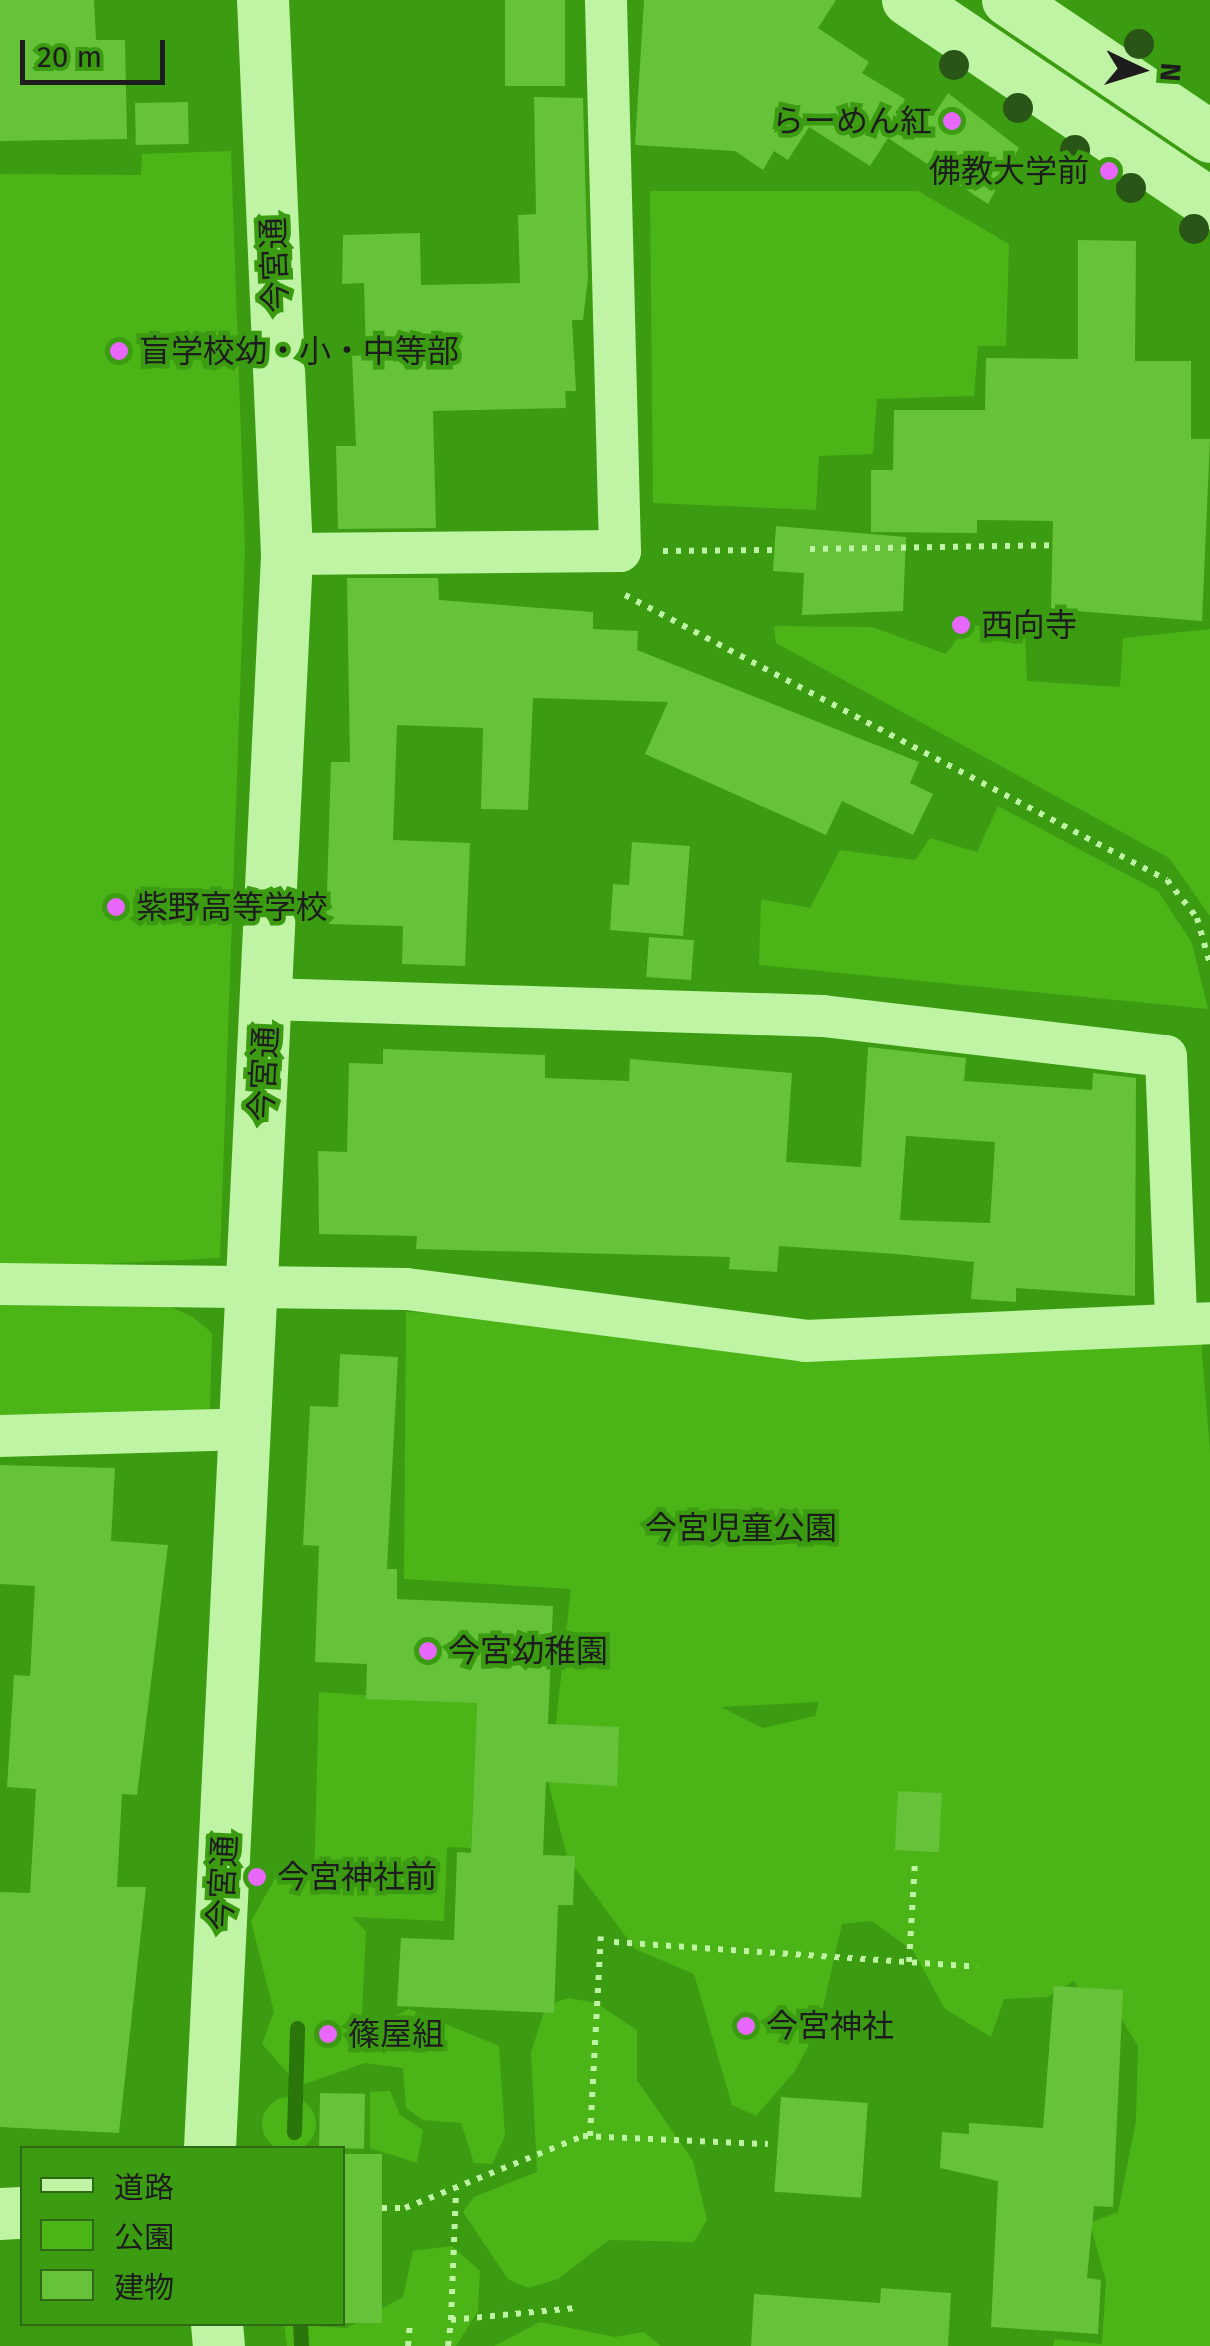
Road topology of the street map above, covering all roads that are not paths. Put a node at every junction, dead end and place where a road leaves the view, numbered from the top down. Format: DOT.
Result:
graph roads {
  1 [pos="263,0"];
  2 [pos="606,0"];
  3 [pos="1008,0"];
  4 [pos="918,3"];
  5 [pos="1210,137"];
  6 [pos="1210,204"];
  7 [pos="287,554"];
  8 [pos="268,999"];
  9 [pos="0,1284"];
  10 [pos="253,1284"];
  11 [pos="1193,1322"];
  12 [pos="246,1429"];
  13 [pos="0,1436"];
  14 [pos="210,2146"];
  1 -- 7 [label="street, 今宮通"];
  2 -- 7 [label="street"];
  3 -- 5 [label="street"];
  4 -- 6 [label="street"];
  7 -- 8 [label="street, 今宮通"];
  8 -- 10 [label="street, 今宮通"];
  8 -- 11 [label="street"];
  9 -- 10 [label="street"];
  10 -- 11 [label="street"];
  10 -- 12 [label="street, 今宮通"];
  12 -- 13 [label="street"];
  12 -- 14 [label="street, 今宮通"];
}
